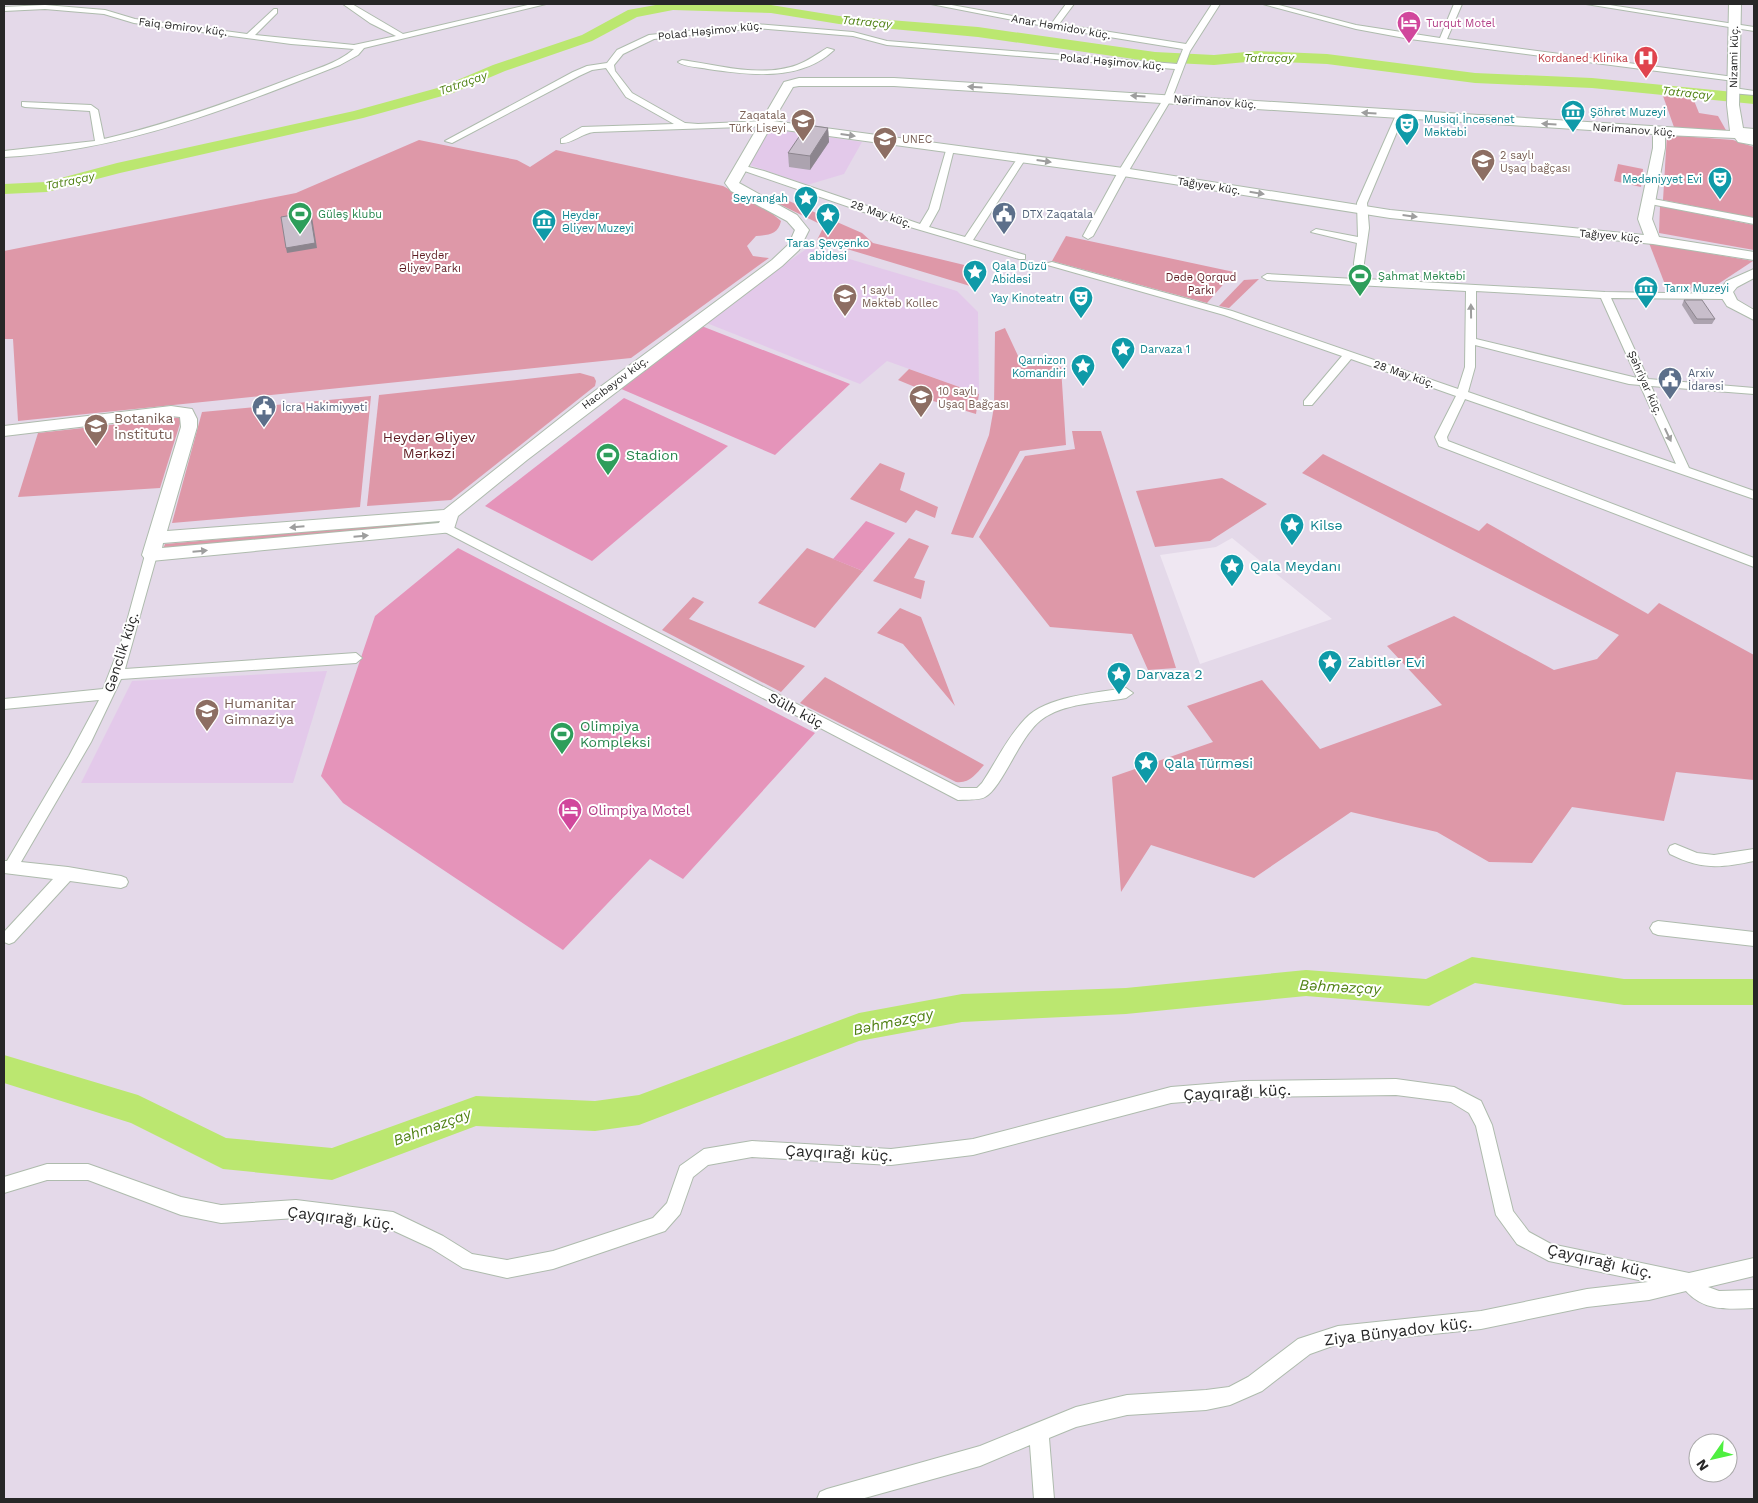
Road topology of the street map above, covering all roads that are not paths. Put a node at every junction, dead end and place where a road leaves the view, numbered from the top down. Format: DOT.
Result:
graph roads {
  1 [pos="110,4"];
  2 [pos="347,4"];
  3 [pos="500,4"];
  4 [pos="542,4"];
  5 [pos="935,4"];
  6 [pos="1070,4"];
  7 [pos="1216,4"];
  8 [pos="1267,4"];
  9 [pos="1458,4"];
  10 [pos="1590,4"];
  11 [pos="1735,4"];
  12 [pos="963,6"];
  13 [pos="4,9"];
  14 [pos="510,10"];
  15 [pos="274,11"];
  16 [pos="105,12"];
  17 [pos="1054,26"];
  18 [pos="1734,26"];
  19 [pos="1754,28"];
  20 [pos="250,36"];
  21 [pos="402,36"];
  22 [pos="1442,42"];
  23 [pos="362,46"];
  24 [pos="1187,49"];
  25 [pos="830,50"];
  26 [pos="682,62"];
  27 [pos="610,65"];
  28 [pos="1179,66"];
  29 [pos="778,72"];
  30 [pos="793,83"];
  31 [pos="1734,85"];
  32 [pos="1754,93"];
  33 [pos="1168,98"];
  34 [pos="25,104"];
  35 [pos="1400,115"];
  36 [pos="765,124"];
  37 [pos="683,125"];
  38 [pos="1658,131"];
  39 [pos="1750,137"];
  40 [pos="449,141"];
  41 [pos="564,141"];
  42 [pos="100,142"];
  43 [pos="950,149"];
  44 [pos="4,154"];
  45 [pos="1022,158"];
  46 [pos="741,168"];
  47 [pos="1122,172"];
  48 [pos="1648,201"];
  49 [pos="1362,210"];
  50 [pos="1754,221"];
  51 [pos="923,228"];
  52 [pos="1316,232"];
  53 [pos="1088,236"];
  54 [pos="1653,240"];
  55 [pos="967,241"];
  56 [pos="1362,241"];
  57 [pos="1754,256"];
  58 [pos="1022,257"];
  59 [pos="1050,264"];
  60 [pos="1754,273"];
  61 [pos="1267,277"];
  62 [pos="1360,282"];
  63 [pos="1471,287"];
  64 [pos="1605,295"];
  65 [pos="1725,296"];
  66 [pos="1754,316"];
  67 [pos="1472,341"];
  68 [pos="1349,355"];
  69 [pos="1645,383"];
  70 [pos="1754,392"];
  71 [pos="1462,394"];
  72 [pos="1308,403"];
  73 [pos="4,431"];
  74 [pos="1684,470"];
  75 [pos="1754,495"];
  76 [pos="449,521"];
  77 [pos="153,547"];
  78 [pos="1754,563"];
  79 [pos="356,658"];
  80 [pos="116,674"];
  81 [pos="1126,693"];
  82 [pos="108,694"];
  83 [pos="4,704"];
  84 [pos="1675,850"];
  85 [pos="1754,855"];
  86 [pos="7,867"];
  87 [pos="68,873"];
  88 [pos="121,882"];
  89 [pos="1658,928"];
  90 [pos="9,937"];
  91 [pos="1754,939"];
  92 [pos="4,1185"];
  93 [pos="1754,1267"];
  94 [pos="1690,1282"];
  95 [pos="1754,1299"];
  96 [pos="1039,1432"];
  97 [pos="827,1499"];
  98 [pos="1044,1499"];
  1 -- 16 [label="street"];
  2 -- 21 [label="street"];
  3 -- 14 [label="street"];
  4 -- 14 [label="street"];
  5 -- 12 [label="street, Anar Həmidov küç."];
  6 -- 17 [label="street"];
  7 -- 24 [label="street"];
  8 -- 22 [label="street"];
  9 -- 22 [label="street"];
  10 -- 18 [label="street"];
  11 -- 18 [label="street, Nizami küç."];
  12 -- 17 [label="street, Anar Həmidov küç."];
  13 -- 16 [label="street, Faiq Əmirov küç."];
  14 -- 21 [label="street"];
  15 -- 20 [label="street"];
  16 -- 20 [label="street, Faiq Əmirov küç."];
  17 -- 24 [label="street, Anar Həmidov küç."];
  18 -- 19 [label="street"];
  18 -- 31 [label="street, Nizami küç."];
  20 -- 23 [label="street, Faiq Əmirov küç."];
  21 -- 23 [label="street"];
  22 -- 31 [label="street"];
  23 -- 42 [label="street"];
  24 -- 28 [label="street"];
  25 -- 29 [label="street"];
  26 -- 29 [label="street"];
  27 -- 28 [label="street, Polad Həşimov küç."];
  27 -- 37 [label="street"];
  27 -- 40 [label="street"];
  28 -- 33 [label="street"];
  29 -- 30 [label="street"];
  33 -- 30 [label="street, Nərimanov küç., one-way"];
  30 -- 36 [label="street"];
  31 -- 32 [label="street"];
  31 -- 39 [label="street, Nizami küç."];
  35 -- 33 [label="street, Nərimanov küç., one-way"];
  33 -- 47 [label="street"];
  34 -- 42 [label="street"];
  38 -- 35 [label="street, Nərimanov küç., one-way"];
  35 -- 49 [label="street"];
  36 -- 37 [label="street"];
  36 -- 43 [label="street, Tağıyev küç., one-way"];
  36 -- 46 [label="street"];
  37 -- 41 [label="street"];
  38 -- 39 [label="street, Nərimanov küç."];
  38 -- 48 [label="street"];
  42 -- 44 [label="street"];
  43 -- 45 [label="street, Tağıyev küç."];
  43 -- 51 [label="street"];
  45 -- 47 [label="street, Tağıyev küç., one-way"];
  45 -- 55 [label="street"];
  46 -- 51 [label="street, 28 May küç."];
  46 -- 76 [label="street, Hacıbəyov küç."];
  47 -- 49 [label="street, Tağıyev küç., one-way"];
  47 -- 53 [label="street"];
  48 -- 50 [label="street"];
  48 -- 54 [label="street"];
  49 -- 54 [label="street, Tağıyev küç., one-way"];
  49 -- 56 [label="street"];
  51 -- 55 [label="street, 28 May küç."];
  52 -- 56 [label="street"];
  54 -- 57 [label="street, Tağıyev küç."];
  55 -- 58 [label="street, 28 May küç."];
  56 -- 62 [label="street"];
  59 -- 68 [label="street, 28 May küç."];
  60 -- 65 [label="street"];
  61 -- 62 [label="street"];
  62 -- 63 [label="street"];
  63 -- 64 [label="street"];
  67 -- 63 [label="street, one-way"];
  64 -- 65 [label="street"];
  64 -- 69 [label="street, Şəhriyar küç."];
  65 -- 66 [label="street"];
  67 -- 69 [label="street"];
  67 -- 71 [label="street"];
  68 -- 71 [label="street, 28 May küç."];
  68 -- 72 [label="street"];
  69 -- 70 [label="street"];
  69 -- 74 [label="street, Şəhriyar küç., one-way"];
  71 -- 74 [label="street, 28 May küç."];
  71 -- 78 [label="street"];
  73 -- 77 [label="street, Gənclik küç."];
  74 -- 75 [label="street, 28 May küç."];
  76 -- 77 [label="street"];
  76 -- 81 [label="street, Sülh küç"];
  77 -- 80 [label="street, Gənclik küç."];
  79 -- 80 [label="street"];
  80 -- 82 [label="street, Gənclik küç."];
  82 -- 83 [label="street"];
  82 -- 86 [label="street, Gənclik küç."];
  84 -- 85 [label="street"];
  86 -- 87 [label="street"];
  87 -- 88 [label="street"];
  87 -- 90 [label="street"];
  89 -- 91 [label="street"];
  92 -- 94 [label="street, Çayqırağı küç."];
  93 -- 94 [label="street, Ziya Bünyadov küç."];
  94 -- 95 [label="street"];
  94 -- 96 [label="street, Ziya Bünyadov küç."];
  96 -- 97 [label="street, Ziya Bünyadov küç."];
  96 -- 98 [label="street"];
}
